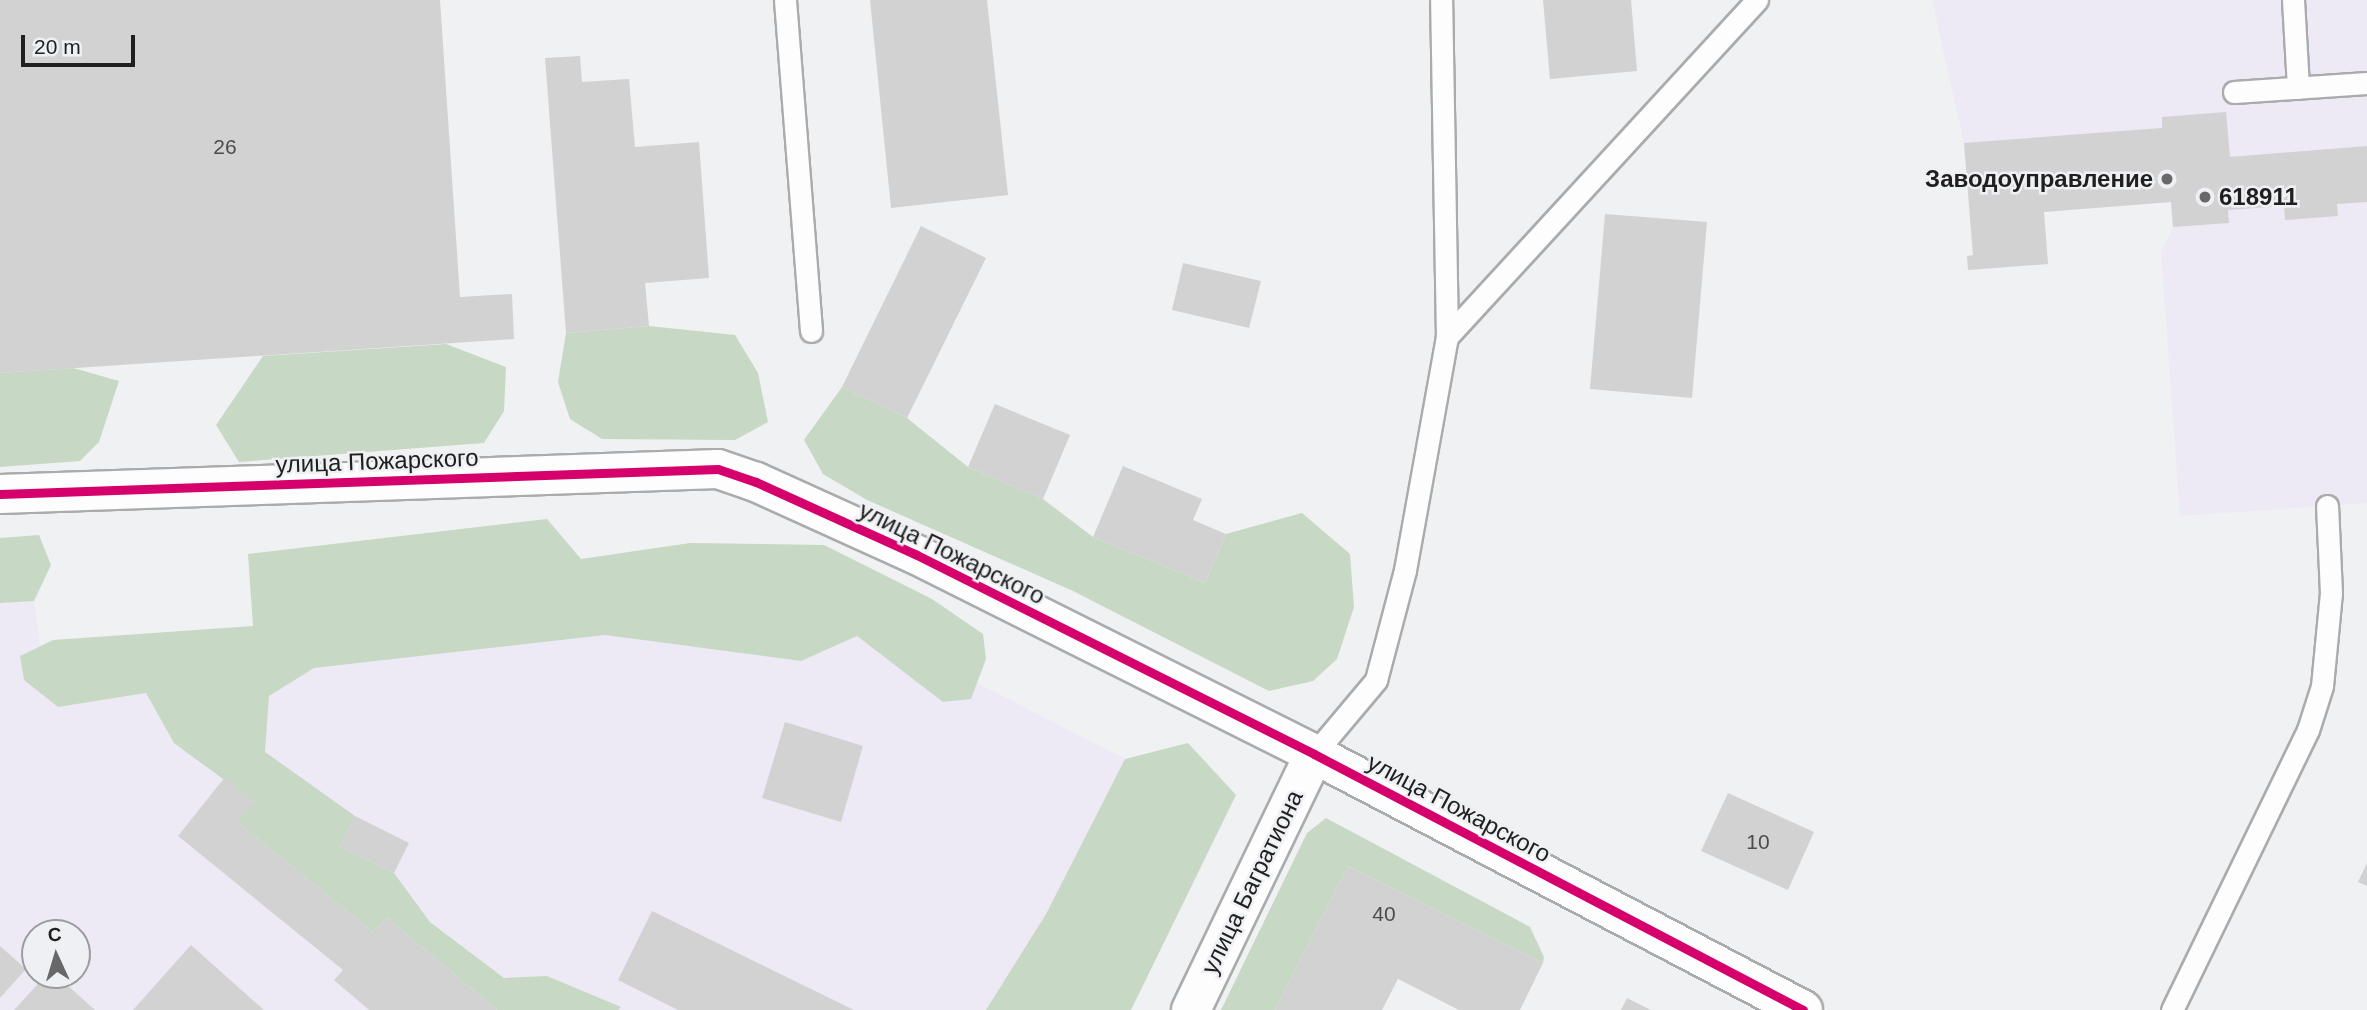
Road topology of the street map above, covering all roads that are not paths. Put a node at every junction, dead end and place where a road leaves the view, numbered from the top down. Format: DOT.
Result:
graph roads {
  1 [pos="785,0"];
  2 [pos="1441,0"];
  3 [pos="1757,0"];
  4 [pos="2293,0"];
  5 [pos="2367,83"];
  6 [pos="2298,88"];
  7 [pos="2234,92"];
  8 [pos="811,331"];
  9 [pos="1447,337"];
  10 [pos="0,494"];
  11 [pos="2327,506"];
  12 [pos="1314,754"];
  13 [pos="1191,1010"];
  14 [pos="1803,1010"];
  15 [pos="2172,1010"];
  1 -- 8 [label="lane"];
  2 -- 9 [label="lane"];
  3 -- 9 [label="lane"];
  4 -- 6 [label="lane"];
  5 -- 6 [label="lane"];
  6 -- 7 [label="lane"];
  9 -- 12 [label="lane"];
  10 -- 12 [label="street, улица Пожарского"];
  11 -- 15 [label="lane"];
  12 -- 13 [label="street, улица Багратиона"];
  12 -- 14 [label="street, улица Пожарского"];
}
